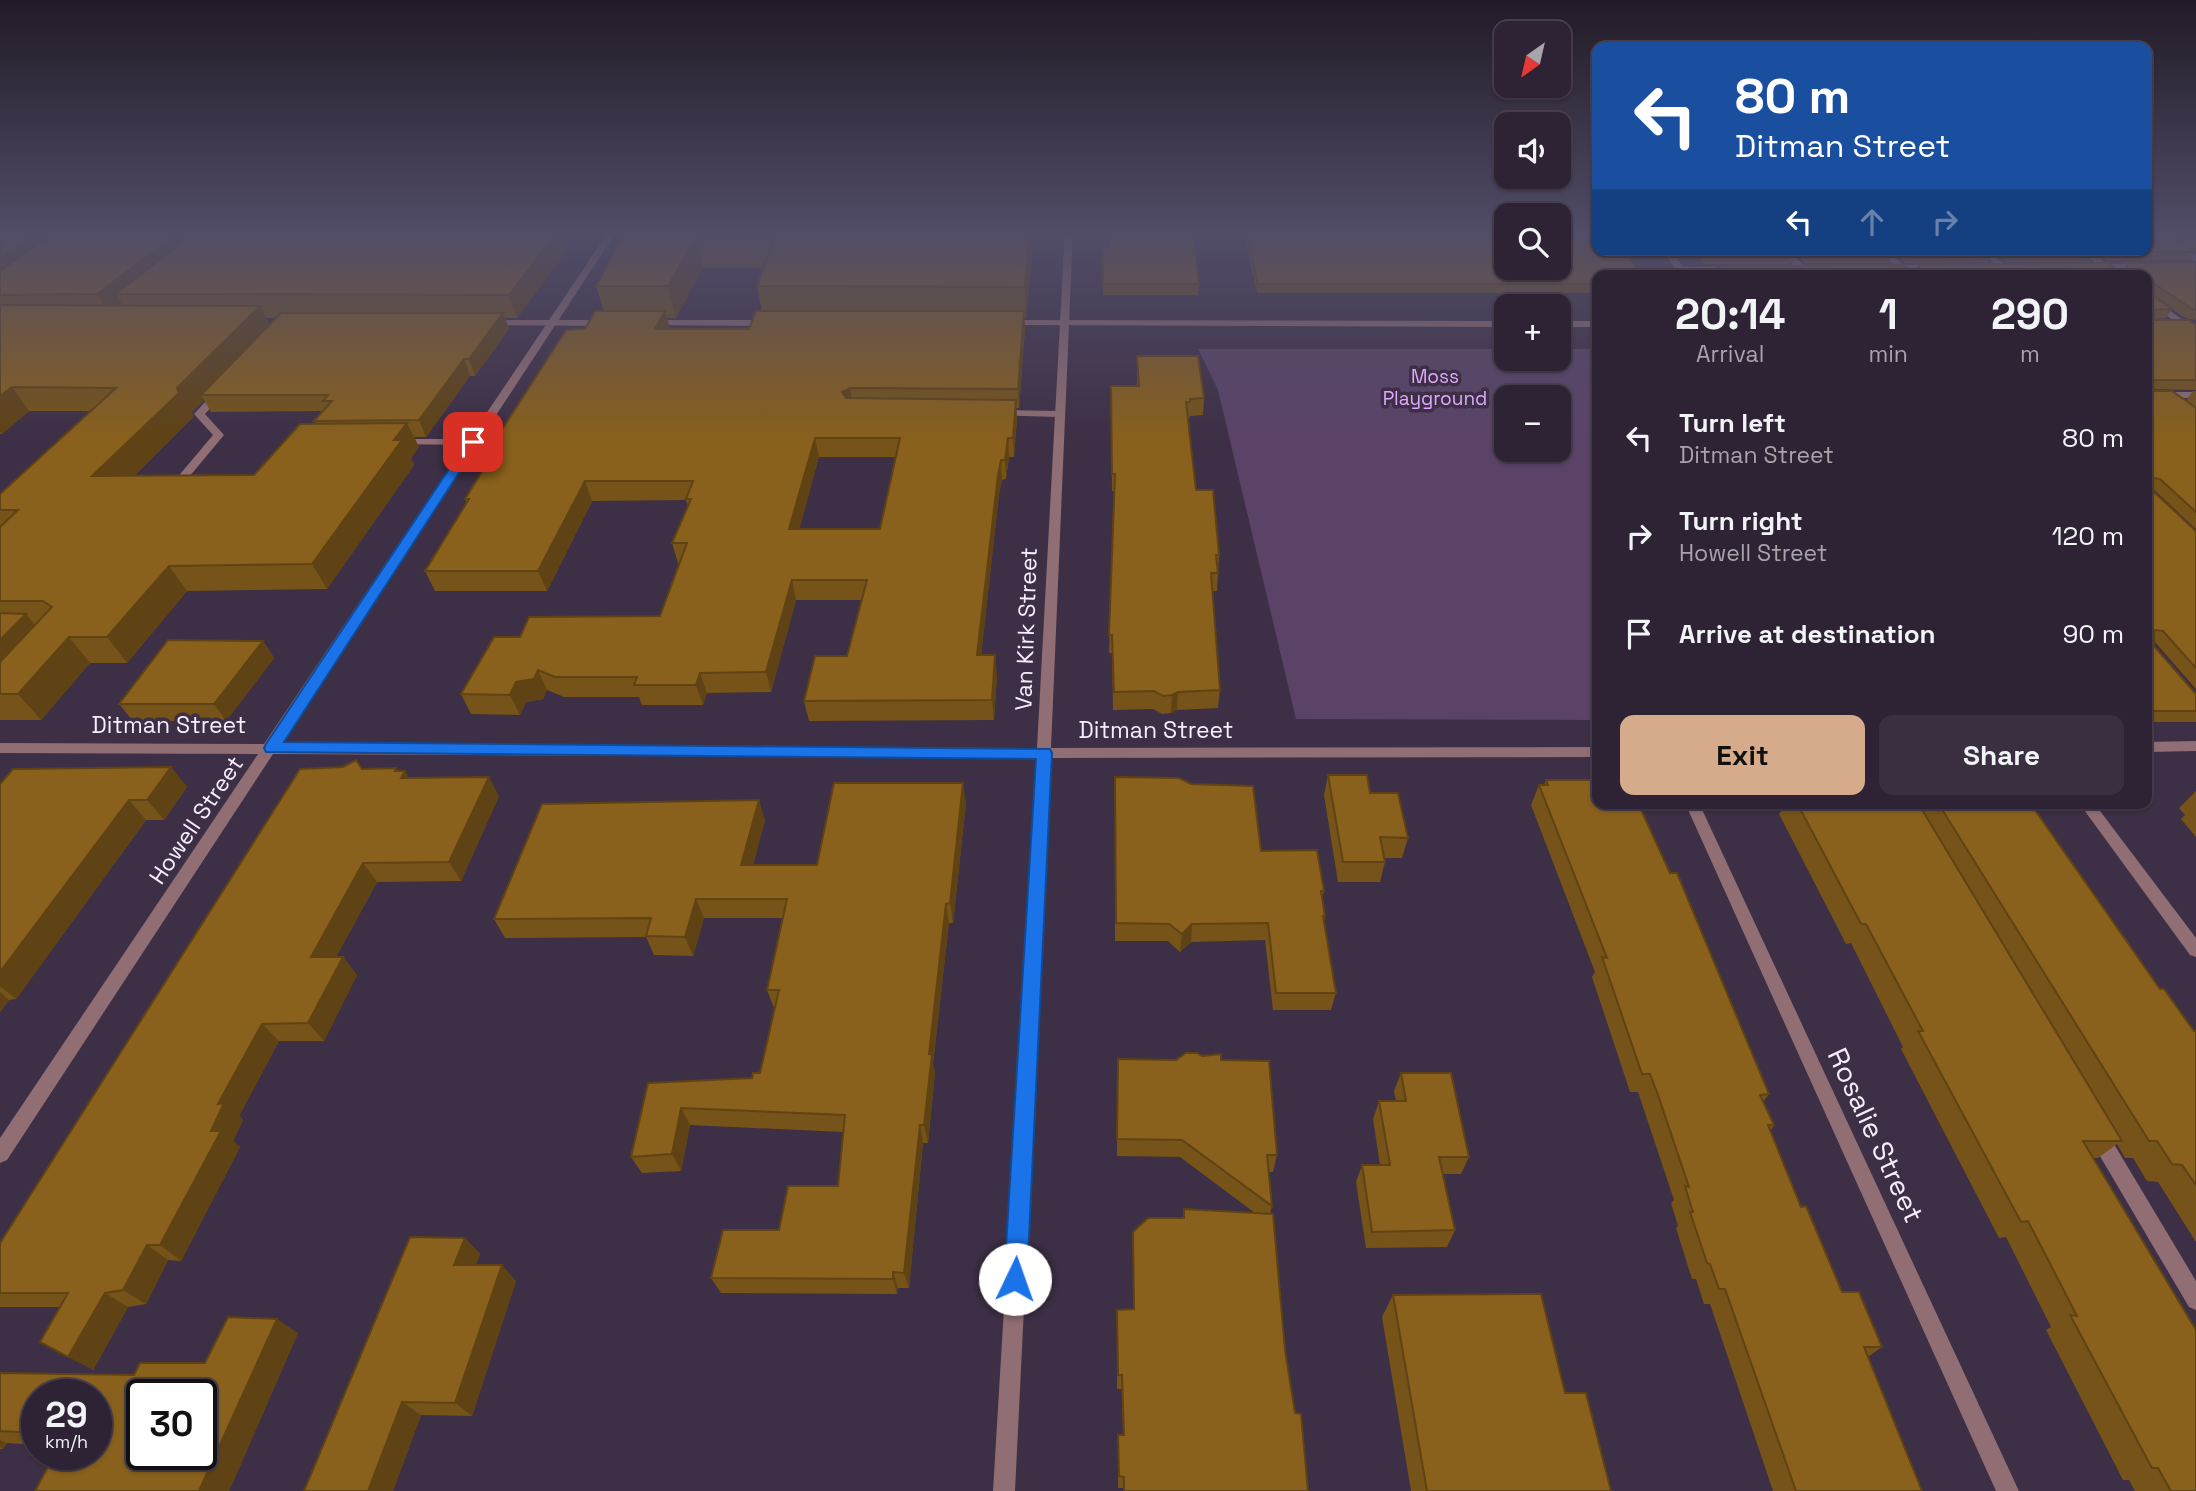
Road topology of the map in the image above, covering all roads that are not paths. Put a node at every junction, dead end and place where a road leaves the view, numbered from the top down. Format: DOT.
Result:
graph roads {
  1 [pos="566,301"];
  2 [pos="1065,301"];
  3 [pos="2152,302"];
  4 [pos="478,323"];
  5 [pos="551,323"];
  6 [pos="617,323"];
  7 [pos="644,323"];
  8 [pos="782,323"];
  9 [pos="1001,323"];
  10 [pos="1064,324"];
  11 [pos="1494,324"];
  12 [pos="1571,324"];
  13 [pos="1592,324"];
  14 [pos="2159,324"];
  15 [pos="2181,324"];
  16 [pos="2196,324"];
  17 [pos="2196,333"];
  18 [pos="228,383"];
  19 [pos="2169,395"];
  20 [pos="2196,395"];
  21 [pos="2152,396"];
  22 [pos="2187,411"];
  23 [pos="984,413"];
  24 [pos="1058,414"];
  25 [pos="473,442"];
  26 [pos="381,443"];
  27 [pos="180,481"];
  28 [pos="2196,746"];
  29 [pos="2152,747"];
  30 [pos="0,748"];
  31 [pos="272,748"];
  32 [pos="1592,752"];
  33 [pos="1044,753"];
  34 [pos="1695,809"];
  35 [pos="2090,809"];
  36 [pos="2196,950"];
  37 [pos="2090,1122"];
  38 [pos="0,1154"];
  39 [pos="2196,1300"];
  40 [pos="1004,1491"];
  41 [pos="2008,1491"];
  1 -- 5 [label="street, Howell Street"];
  2 -- 10 [label="street, Van Kirk Street"];
  3 -- 15 [label="street"];
  4 -- 5 [label="street"];
  5 -- 6 [label="street"];
  5 -- 25 [label="street, Howell Street"];
  7 -- 8 [label="street"];
  9 -- 10 [label="street"];
  10 -- 11 [label="street"];
  10 -- 24 [label="street, Van Kirk Street"];
  12 -- 13 [label="street"];
  14 -- 15 [label="street"];
  15 -- 16 [label="street"];
  15 -- 17 [label="street"];
  18 -- 27 [label="street"];
  19 -- 20 [label="street"];
  19 -- 21 [label="street"];
  19 -- 22 [label="street"];
  23 -- 24 [label="street"];
  24 -- 33 [label="street, Van Kirk Street"];
  25 -- 26 [label="street"];
  25 -- 31 [label="street, Howell Street"];
  28 -- 29 [label="street"];
  30 -- 31 [label="street, Ditman Street"];
  31 -- 33 [label="street, Ditman Street"];
  31 -- 38 [label="street, Howell Street"];
  32 -- 33 [label="street, Ditman Street"];
  33 -- 40 [label="street, Van Kirk Street"];
  34 -- 41 [label="street, Rosalie Street"];
  35 -- 36 [label="street"];
  37 -- 39 [label="street"];
}
